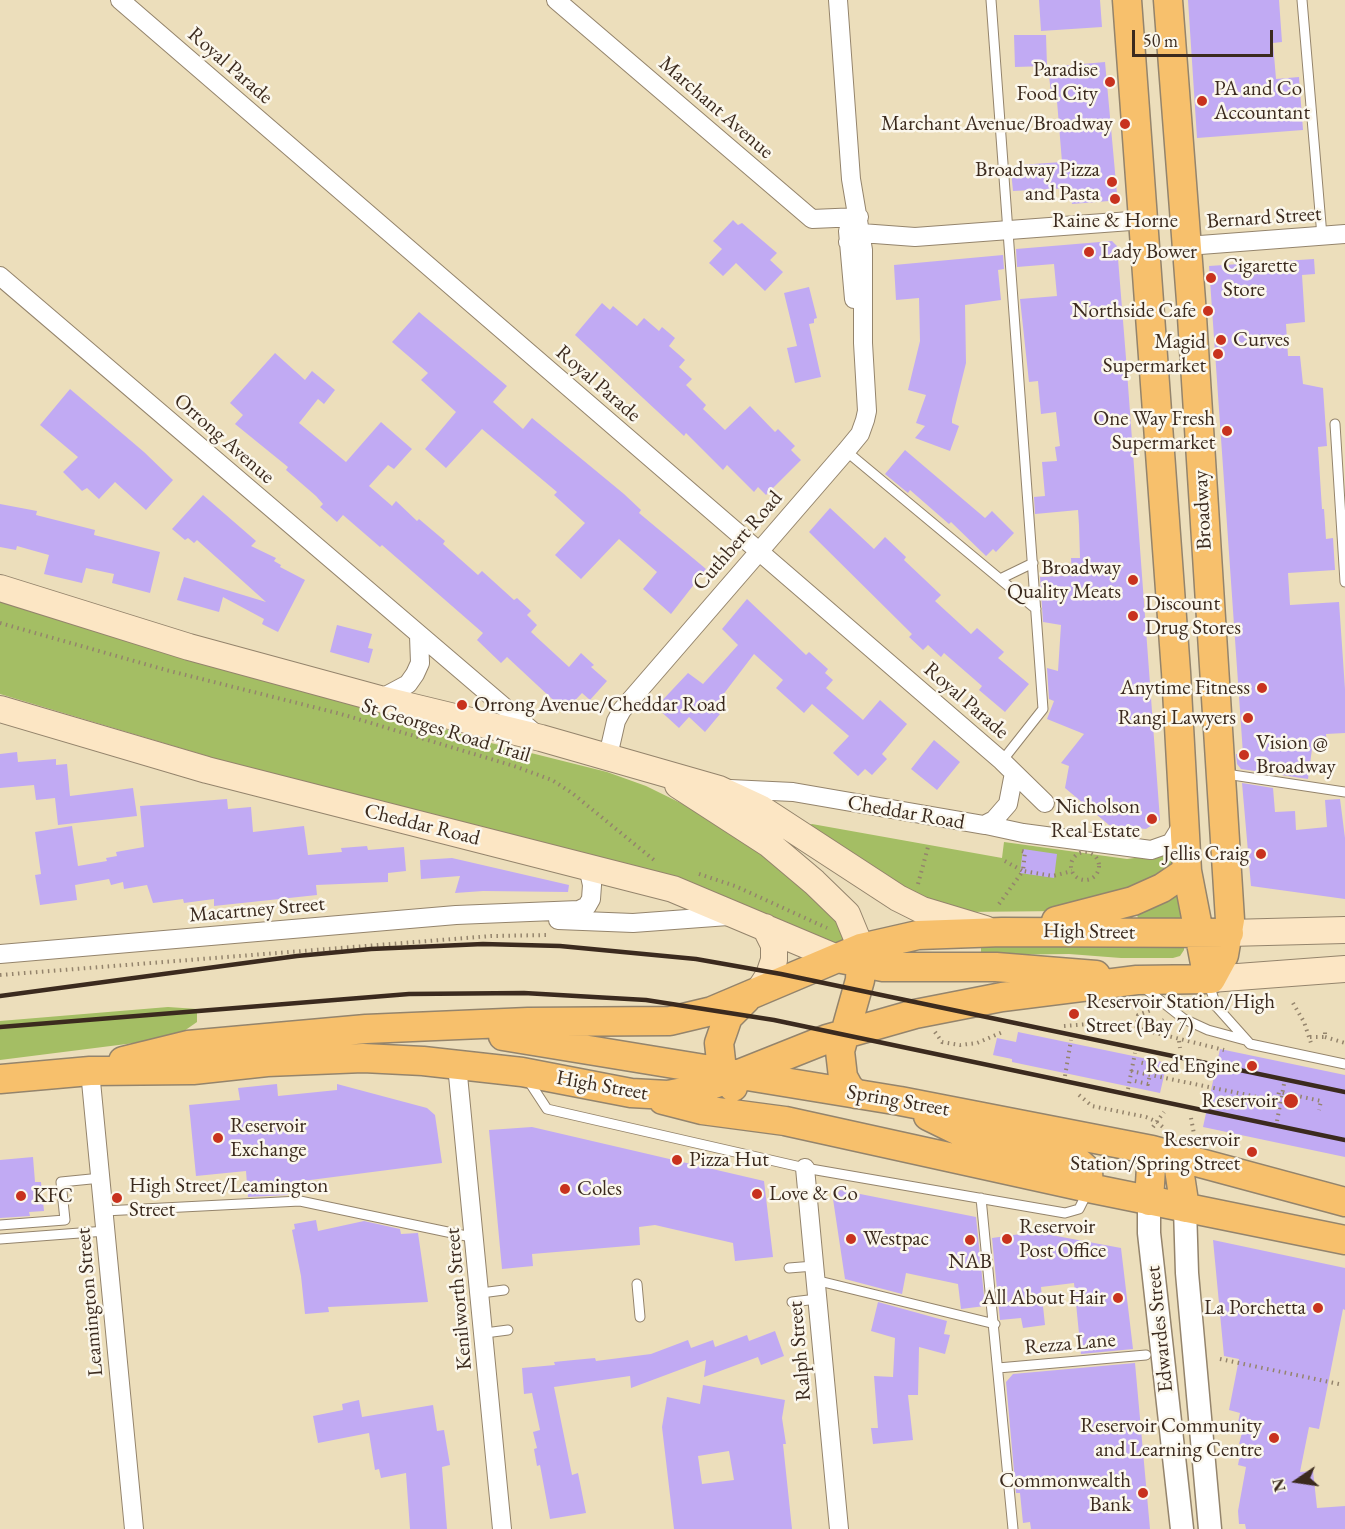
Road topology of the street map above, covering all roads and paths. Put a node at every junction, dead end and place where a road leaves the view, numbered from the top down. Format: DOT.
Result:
graph roads {
  1 [pos="120,0"];
  2 [pos="556,0"];
  3 [pos="838,0"];
  4 [pos="991,0"];
  5 [pos="1127,0"];
  6 [pos="1168,0"];
  7 [pos="1302,0"];
  8 [pos="1185,217"];
  9 [pos="1144,220"];
  10 [pos="1008,231"];
  11 [pos="856,232"];
  12 [pos="1345,234"];
  13 [pos="1322,236"];
  14 [pos="1187,246"];
  15 [pos="1146,250"];
  16 [pos="0,276"];
  17 [pos="1335,424"];
  18 [pos="846,451"];
  19 [pos="758,551"];
  20 [pos="1033,563"];
  21 [pos="1000,579"];
  22 [pos="1345,582"];
  23 [pos="0,588"];
  24 [pos="1036,609"];
  25 [pos="0,624"];
  26 [pos="419,636"];
  27 [pos="1214,688"];
  28 [pos="1177,691"];
  29 [pos="380,699"];
  30 [pos="0,709"];
  31 [pos="541,738"];
  32 [pos="608,756"];
  33 [pos="1008,767"];
  34 [pos="660,773"];
  35 [pos="1221,774"];
  36 [pos="719,789"];
  37 [pos="1345,792"];
  38 [pos="1045,803"];
  39 [pos="1184,820"];
  40 [pos="987,825"];
  41 [pos="928,847"];
  42 [pos="1018,850"];
  43 [pos="1003,860"];
  44 [pos="661,862"];
  45 [pos="588,867"];
  46 [pos="1023,871"];
  47 [pos="1072,871"];
  48 [pos="1187,871"];
  49 [pos="693,872"];
  50 [pos="915,890"];
  51 [pos="999,904"];
  52 [pos="518,914"];
  53 [pos="737,917"];
  54 [pos="765,927"];
  55 [pos="1345,930"];
  56 [pos="1006,932"];
  57 [pos="1198,932"];
  58 [pos="1229,933"];
  59 [pos="853,948"];
  60 [pos="0,954"];
  61 [pos="1345,969"];
  62 [pos="1209,979"];
  63 [pos="1143,986"];
  64 [pos="755,993"];
  65 [pos="1293,1003"];
  66 [pos="1067,1026"];
  67 [pos="445,1027"];
  68 [pos="1136,1028"];
  69 [pos="1005,1031"];
  70 [pos="935,1033"];
  71 [pos="843,1034"];
  72 [pos="1310,1036"];
  73 [pos="1071,1040"];
  74 [pos="1247,1041"];
  75 [pos="1345,1043"];
  76 [pos="1180,1048"];
  77 [pos="1216,1049"];
  78 [pos="1135,1053"];
  79 [pos="1212,1054"];
  80 [pos="1313,1057"];
  81 [pos="1138,1062"];
  82 [pos="1345,1064"];
  83 [pos="457,1065"];
  84 [pos="90,1071"];
  85 [pos="1131,1071"];
  86 [pos="522,1072"];
  87 [pos="1150,1075"];
  88 [pos="729,1076"];
  89 [pos="1065,1076"];
  90 [pos="0,1079"];
  91 [pos="1135,1081"];
  92 [pos="1284,1084"];
  93 [pos="1128,1089"];
  94 [pos="631,1093"];
  95 [pos="856,1094"];
  96 [pos="1079,1095"];
  97 [pos="900,1101"];
  98 [pos="1278,1102"];
  99 [pos="1319,1110"];
  100 [pos="1164,1112"];
  101 [pos="1191,1118"];
  102 [pos="777,1119"];
  103 [pos="1276,1121"];
  104 [pos="1157,1122"];
  105 [pos="1168,1144"];
  106 [pos="805,1168"];
  107 [pos="101,1178"];
  108 [pos="1089,1188"];
  109 [pos="981,1198"];
  110 [pos="1149,1201"];
  111 [pos="1345,1202"];
  112 [pos="1185,1208"];
  113 [pos="104,1211"];
  114 [pos="0,1225"];
  115 [pos="105,1231"];
  116 [pos="476,1238"];
  117 [pos="0,1239"];
  118 [pos="1345,1240"];
  119 [pos="789,1268"];
  120 [pos="815,1273"];
  121 [pos="637,1284"];
  122 [pos="504,1290"];
  123 [pos="481,1293"];
  124 [pos="817,1299"];
  125 [pos="792,1302"];
  126 [pos="640,1317"];
  127 [pos="995,1324"];
  128 [pos="508,1330"];
  129 [pos="485,1333"];
  130 [pos="1146,1355"];
  131 [pos="1220,1359"];
  132 [pos="998,1368"];
  133 [pos="1339,1384"];
  134 [pos="134,1529"];
  135 [pos="502,1529"];
  136 [pos="840,1529"];
  137 [pos="1013,1529"];
  138 [pos="1182,1529"];
  139 [pos="1210,1529"];
  1 -- 19 [label="street, Royal Parade"];
  2 -- 11 [label="street, Marchant Avenue"];
  3 -- 11 [label="street, Cuthbert Road"];
  4 -- 10 [label="lane"];
  5 -- 9 [label="main road, Broadway"];
  6 -- 8 [label="main road, Broadway"];
  7 -- 13 [label="lane"];
  8 -- 9 [label="main road"];
  8 -- 14 [label="main road, Broadway"];
  9 -- 10 [label="street, Marchant Avenue"];
  9 -- 15 [label="main road, Broadway"];
  10 -- 11 [label="street, Marchant Avenue"];
  10 -- 20 [label="lane"];
  11 -- 18 [label="street, Cuthbert Road"];
  12 -- 13 [label="street, Bernard Street"];
  13 -- 14 [label="street, Bernard Street"];
  14 -- 15 [label="main road"];
  14 -- 27 [label="main road, Broadway"];
  15 -- 28 [label="main road, Broadway"];
  16 -- 26 [label="street, Orrong Avenue"];
  17 -- 22 [label="lane"];
  18 -- 19 [label="street, Cuthbert Road"];
  18 -- 21 [label="lane"];
  19 -- 32 [label="street, Cuthbert Road"];
  19 -- 33 [label="street, Royal Parade"];
  20 -- 21 [label="lane"];
  20 -- 24 [label="lane"];
  21 -- 24 [label="lane"];
  23 -- 29 [label="main road, Cheddar Road"];
  24 -- 33 [label="lane"];
  25 -- 44 [label="path, St Georges Road Trail"];
  26 -- 29 [label="street"];
  26 -- 31 [label="street, Orrong Avenue"];
  27 -- 28 [label="main road"];
  27 -- 35 [label="main road, Broadway"];
  28 -- 39 [label="main road, Broadway"];
  29 -- 31 [label="main road, Cheddar Road"];
  30 -- 45 [label="main road, Cheddar Road"];
  31 -- 32 [label="main road, Cheddar Road"];
  32 -- 34 [label="main road, Cheddar Road"];
  33 -- 38 [label="street, Royal Parade"];
  33 -- 40 [label="street, Cheddar Road"];
  34 -- 36 [label="main road, Cheddar Road"];
  34 -- 59 [label="main road, Cheddar Road"];
  35 -- 37 [label="lane"];
  35 -- 58 [label="main road, Broadway"];
  36 -- 40 [label="street, Cheddar Road"];
  36 -- 56 [label="main road, Cheddar Road"];
  39 -- 40 [label="street, Cheddar Road"];
  39 -- 48 [label="main road, Broadway"];
  41 -- 50 [label="path"];
  42 -- 46 [label="path"];
  43 -- 46 [label="path"];
  45 -- 52 [label="street, Macartney Street"];
  45 -- 53 [label="main road, Cheddar Road"];
  46 -- 47 [label="path"];
  46 -- 51 [label="path"];
  47 -- 47 [label="path"];
  48 -- 56 [label="main road"];
  48 -- 57 [label="main road, Broadway"];
  49 -- 59 [label="path"];
  52 -- 53 [label="street, Macartney Street"];
  52 -- 60 [label="street, Macartney Street"];
  53 -- 54 [label="main road, Cheddar Road"];
  54 -- 59 [label="main road, Cheddar Road"];
  54 -- 64 [label="main road"];
  55 -- 58 [label="main road, High Street"];
  56 -- 57 [label="main road, High Street"];
  56 -- 59 [label="main road, High Street"];
  57 -- 58 [label="main road, High Street"];
  57 -- 62 [label="main road, Broadway"];
  58 -- 62 [label="main road, Broadway"];
  59 -- 63 [label="main road, High Street"];
  59 -- 64 [label="main road, High Street"];
  59 -- 71 [label="main road"];
  61 -- 62 [label="main road, High Street"];
  62 -- 63 [label="main road, High Street"];
  62 -- 74 [label="lane"];
  63 -- 68 [label="path"];
  63 -- 71 [label="main road, High Street"];
  63 -- 74 [label="lane"];
  64 -- 67 [label="main road, High Street"];
  64 -- 88 [label="main road"];
  65 -- 72 [label="path"];
  66 -- 68 [label="path"];
  67 -- 84 [label="main road, High Street"];
  67 -- 88 [label="main road, Spring Street"];
  68 -- 76 [label="path"];
  69 -- 70 [label="path"];
  71 -- 88 [label="main road, High Street"];
  71 -- 95 [label="main road"];
  72 -- 75 [label="path"];
  72 -- 80 [label="path"];
  73 -- 89 [label="path"];
  74 -- 80 [label="lane"];
  77 -- 79 [label="path"];
  78 -- 85 [label="path"];
  80 -- 82 [label="lane"];
  81 -- 87 [label="path"];
  83 -- 84 [label="main road, High Street"];
  83 -- 86 [label="main road, High Street"];
  83 -- 116 [label="street, Kenilworth Street"];
  84 -- 90 [label="main road, High Street"];
  84 -- 107 [label="street, Leamington Street"];
  85 -- 87 [label="path"];
  85 -- 93 [label="path"];
  86 -- 94 [label="main road, High Street"];
  86 -- 106 [label="lane"];
  87 -- 91 [label="path"];
  87 -- 98 [label="path"];
  88 -- 94 [label="main road, High Street"];
  88 -- 95 [label="main road, Spring Street"];
  88 -- 102 [label="main road"];
  92 -- 98 [label="path"];
  94 -- 102 [label="main road, Spring Street"];
  95 -- 97 [label="main road, Spring Street"];
  96 -- 104 [label="path"];
  97 -- 105 [label="main road, Spring Street"];
  97 -- 108 [label="main road"];
  98 -- 99 [label="path"];
  98 -- 103 [label="path"];
  100 -- 104 [label="path"];
  101 -- 105 [label="path"];
  102 -- 108 [label="main road, Spring Street"];
  104 -- 105 [label="path"];
  105 -- 110 [label="main road"];
  105 -- 111 [label="main road, Spring Street"];
  105 -- 112 [label="main road"];
  106 -- 109 [label="lane"];
  106 -- 120 [label="street, Ralph Street"];
  107 -- 113 [label="street, Leamington Street"];
  107 -- 114 [label="lane"];
  108 -- 109 [label="lane"];
  108 -- 110 [label="main road, Spring Street"];
  109 -- 127 [label="lane"];
  110 -- 112 [label="main road, Spring Street"];
  110 -- 138 [label="street, Edwardes Street"];
  112 -- 118 [label="main road, Spring Street"];
  112 -- 139 [label="street, Edwardes Street"];
  113 -- 115 [label="street, Leamington Street"];
  113 -- 116 [label="lane"];
  115 -- 117 [label="lane"];
  115 -- 134 [label="street, Leamington Street"];
  116 -- 123 [label="street, Kenilworth Street"];
  119 -- 120 [label="lane"];
  120 -- 124 [label="street, Ralph Street"];
  120 -- 127 [label="lane"];
  121 -- 126 [label="lane"];
  122 -- 123 [label="lane"];
  123 -- 129 [label="street, Kenilworth Street"];
  124 -- 125 [label="lane"];
  124 -- 136 [label="street, Ralph Street"];
  127 -- 132 [label="lane"];
  128 -- 129 [label="lane"];
  129 -- 135 [label="street, Kenilworth Street"];
  130 -- 132 [label="lane, Rezza Lane"];
  131 -- 133 [label="path"];
  132 -- 137 [label="lane"];
}
